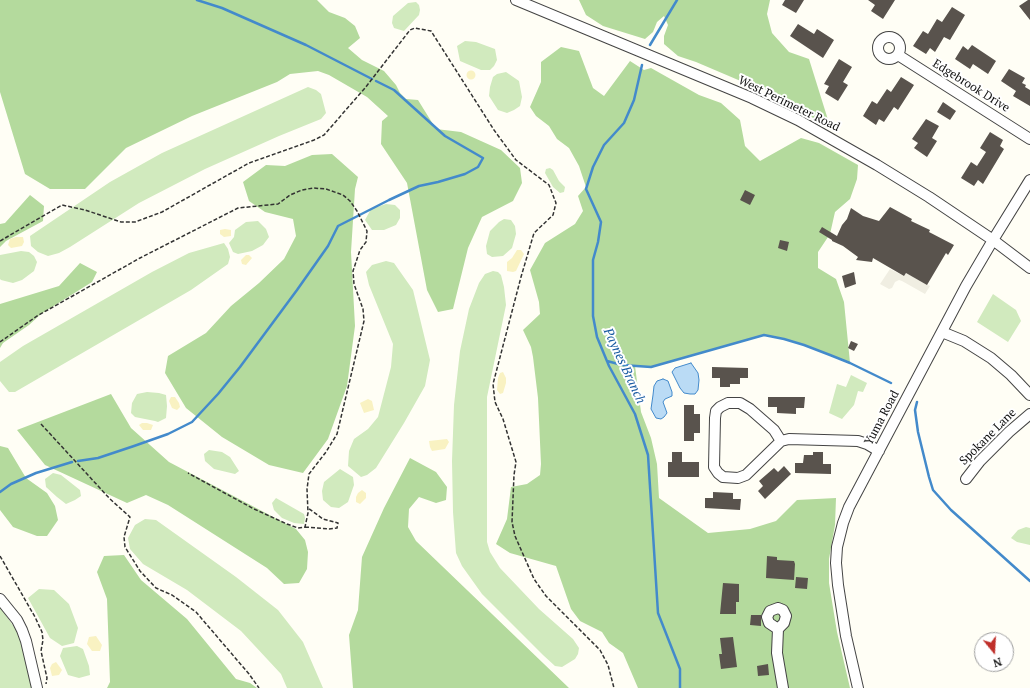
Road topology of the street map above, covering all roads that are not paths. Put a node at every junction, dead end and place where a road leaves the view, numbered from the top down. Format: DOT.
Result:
graph roads {
  1 [pos="516,0"];
  2 [pos="898,55"];
  3 [pos="1030,139"];
  4 [pos="1030,180"];
  5 [pos="993,240"];
  6 [pos="1030,268"];
  7 [pos="942,332"];
  8 [pos="1030,394"];
  9 [pos="1030,414"];
  10 [pos="781,441"];
  11 [pos="879,451"];
  12 [pos="966,479"];
  13 [pos="0,599"];
  14 [pos="778,629"];
  15 [pos="37,688"];
  16 [pos="783,688"];
  17 [pos="858,688"];
  1 -- 5 [label="street, West Perimeter Road"];
  2 -- 3 [label="street, Edgebrook Drive"];
  4 -- 5 [label="street, Yuma Road"];
  5 -- 6 [label="street, West Perimeter Road"];
  5 -- 7 [label="street, Yuma Road"];
  7 -- 8 [label="street"];
  7 -- 11 [label="street, Yuma Road"];
  9 -- 12 [label="street, Spokane Lane"];
  10 -- 10 [label="street"];
  10 -- 11 [label="street"];
  11 -- 17 [label="street, Yuma Road"];
  13 -- 15 [label="street"];
  14 -- 16 [label="street"];
}
